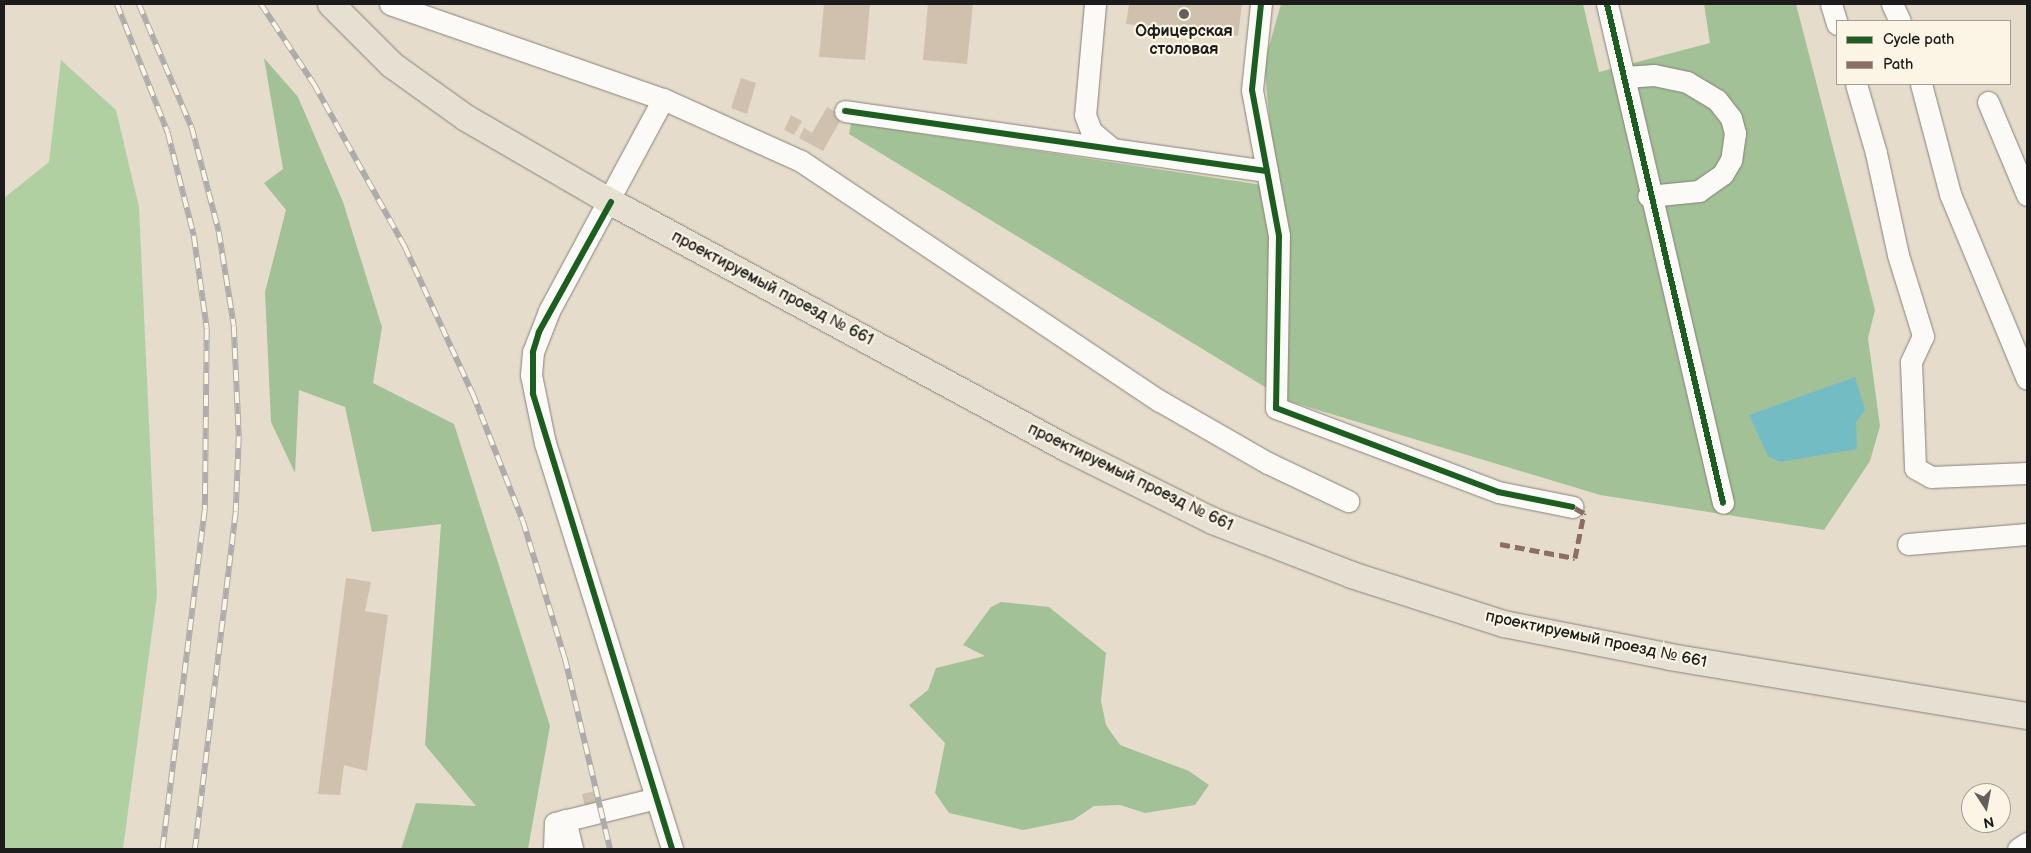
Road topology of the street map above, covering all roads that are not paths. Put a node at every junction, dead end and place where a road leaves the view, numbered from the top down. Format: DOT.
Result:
graph roads {
  1 [pos="331,4"];
  2 [pos="390,4"];
  3 [pos="1095,4"];
  4 [pos="1261,4"];
  5 [pos="1607,4"];
  6 [pos="1831,4"];
  7 [pos="1892,4"];
  8 [pos="1900,20"];
  9 [pos="1836,21"];
  10 [pos="1625,77"];
  11 [pos="1856,85"];
  12 [pos="1921,85"];
  13 [pos="664,100"];
  14 [pos="1988,102"];
  15 [pos="845,111"];
  16 [pos="1110,147"];
  17 [pos="1267,171"];
  18 [pos="2027,195"];
  19 [pos="1648,196"];
  20 [pos="611,202"];
  21 [pos="2027,378"];
  22 [pos="2027,473"];
  23 [pos="1348,501"];
  24 [pos="1723,504"];
  25 [pos="1573,507"];
  26 [pos="2027,534"];
  27 [pos="1908,544"];
  28 [pos="2027,716"];
  29 [pos="653,799"];
  30 [pos="565,820"];
  31 [pos="2027,843"];
  32 [pos="554,849"];
  33 [pos="572,849"];
  34 [pos="672,849"];
  35 [pos="2018,849"];
  1 -- 20 [label="main road, проектируемый проезд № 661"];
  2 -- 13 [label="street"];
  3 -- 16 [label="street"];
  4 -- 17 [label="street"];
  5 -- 10 [label="street"];
  6 -- 9 [label="street"];
  7 -- 8 [label="street"];
  10 -- 19 [label="street"];
  10 -- 19 [label="street"];
  11 -- 22 [label="street"];
  12 -- 21 [label="street"];
  13 -- 20 [label="street"];
  13 -- 23 [label="street"];
  14 -- 18 [label="street"];
  15 -- 16 [label="street"];
  16 -- 17 [label="street"];
  17 -- 25 [label="street"];
  19 -- 24 [label="street"];
  20 -- 28 [label="main road, проектируемый проезд № 661"];
  20 -- 29 [label="street"];
  26 -- 27 [label="street"];
  29 -- 30 [label="street"];
  29 -- 34 [label="street"];
  30 -- 32 [label="street"];
  30 -- 33 [label="street"];
  31 -- 35 [label="street"];
}
